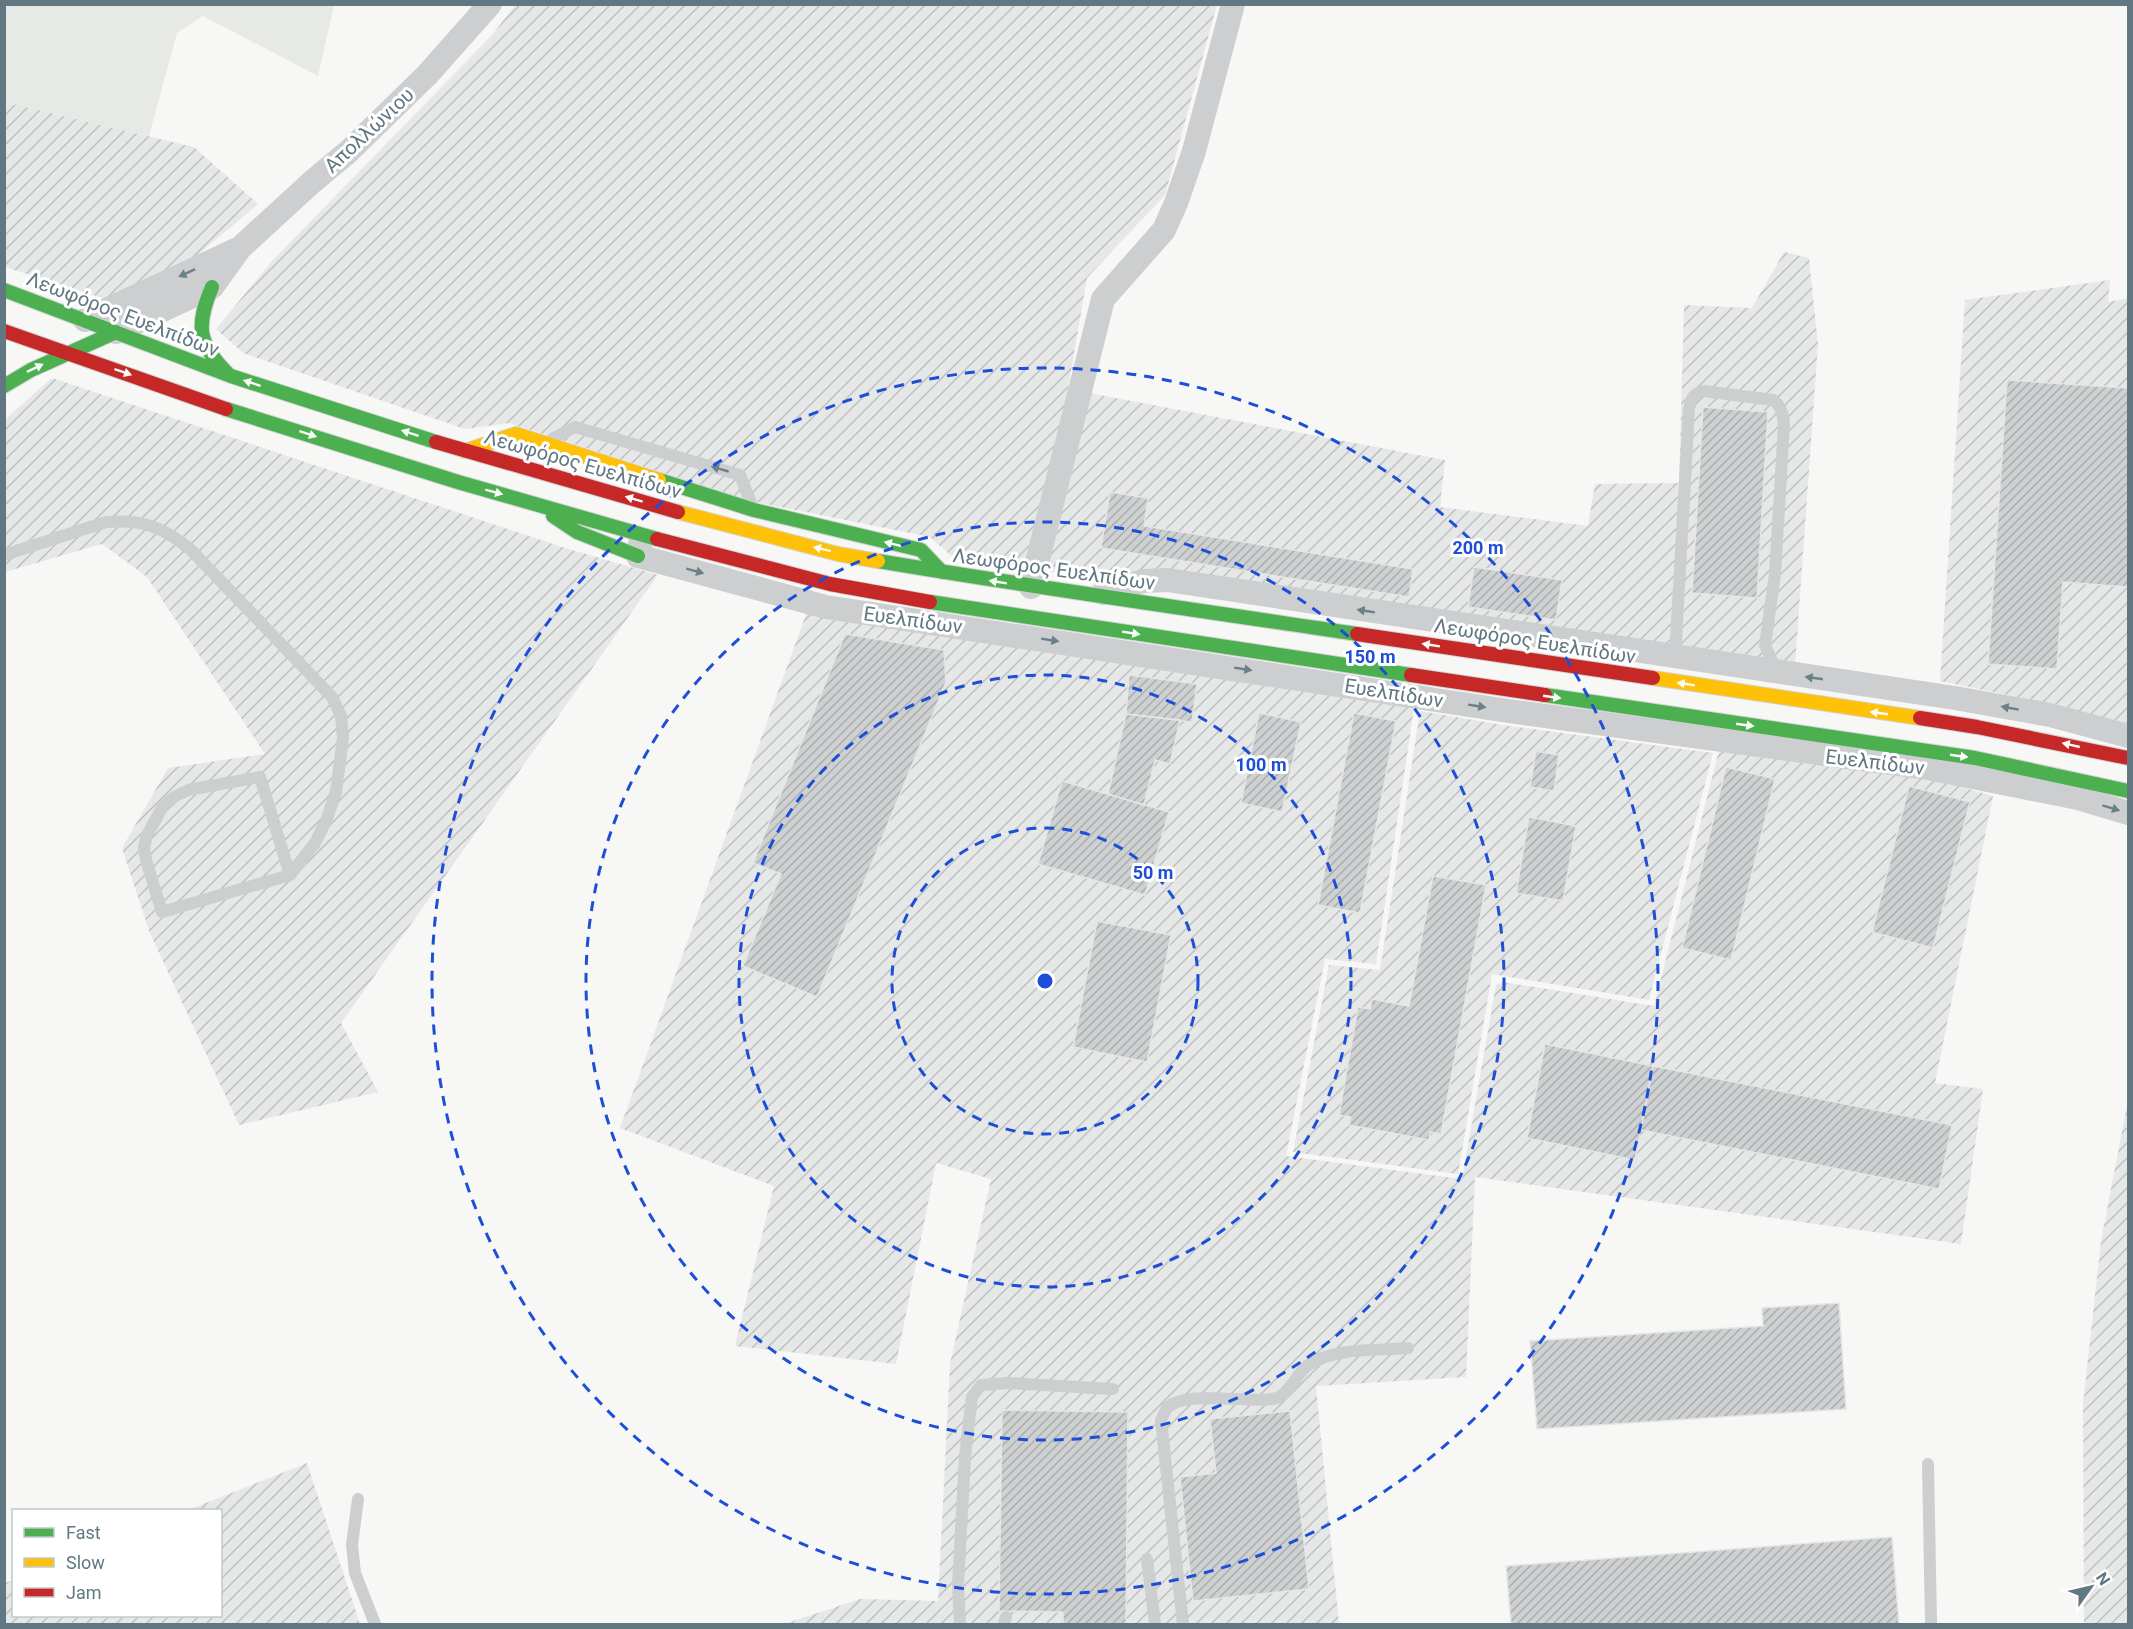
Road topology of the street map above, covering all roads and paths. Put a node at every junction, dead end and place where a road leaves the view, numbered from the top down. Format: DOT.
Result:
graph roads {
  1 [pos="490,4"];
  2 [pos="1233,4"];
  3 [pos="240,248"];
  4 [pos="212,287"];
  5 [pos="4,290"];
  6 [pos="70,328"];
  7 [pos="4,331"];
  8 [pos="116,332"];
  9 [pos="41,344"];
  10 [pos="23,352"];
  11 [pos="68,353"];
  12 [pos="231,376"];
  13 [pos="4,386"];
  14 [pos="543,444"];
  15 [pos="465,451"];
  16 [pos="686,489"];
  17 [pos="531,502"];
  18 [pos="754,510"];
  19 [pos="681,513"];
  20 [pos="640,545"];
  21 [pos="4,555"];
  22 [pos="942,572"];
  23 [pos="1031,587"];
  24 [pos="1097,595"];
  25 [pos="1675,658"];
  26 [pos="1777,673"];
  27 [pos="1774,697"];
  28 [pos="2128,736"];
  29 [pos="1828,747"];
  30 [pos="2128,758"];
  31 [pos="2128,791"];
  32 [pos="2128,813"];
  33 [pos="290,875"];
  34 [pos="1408,1348"];
  35 [pos="1113,1389"];
  36 [pos="1928,1464"];
  37 [pos="358,1499"];
  38 [pos="1148,1559"];
  39 [pos="375,1624"];
  40 [pos="960,1624"];
  41 [pos="1155,1624"];
  42 [pos="1183,1624"];
  43 [pos="1931,1624"];
  1 -- 3 [label="street, Απολλώνιου"];
  2 -- 23 [label="street"];
  3 -- 4 [label="street, Απολλώνιου"];
  3 -- 6 [label="street, Απολλώνιου, one-way"];
  4 -- 8 [label="street, Απολλώνιου"];
  4 -- 12 [label="main road"];
  5 -- 6 [label="main road, Λεωφόρος Ευελπίδων"];
  6 -- 8 [label="main road, Λεωφόρος Ευελπίδων"];
  6 -- 9 [label="main road, Απολλώνιου"];
  7 -- 9 [label="main road"];
  8 -- 11 [label="main road"];
  8 -- 12 [label="main road, Λεωφόρος Ευελπίδων"];
  9 -- 10 [label="main road, Απολλώνιου"];
  9 -- 11 [label="main road"];
  13 -- 11 [label="main road, one-way"];
  11 -- 17 [label="main road, one-way"];
  15 -- 12 [label="main road, Λεωφόρος Ευελπίδων, one-way"];
  14 -- 15 [label="main road"];
  14 -- 16 [label="main road"];
  18 -- 14 [label="lane, one-way"];
  19 -- 15 [label="main road, Λεωφόρος Ευελπίδων, one-way"];
  16 -- 18 [label="main road"];
  16 -- 19 [label="main road"];
  17 -- 20 [label="main road"];
  17 -- 20 [label="main road, Ευελπίδων"];
  22 -- 18 [label="main road, one-way"];
  22 -- 19 [label="main road, Λεωφόρος Ευελπίδων, one-way"];
  20 -- 29 [label="street, Ευελπίδων, one-way"];
  21 -- 33 [label="lane"];
  23 -- 22 [label="main road, Λεωφόρος Ευελπίδων, one-way"];
  23 -- 24 [label="main road, Λεωφόρος Ευελπίδων"];
  25 -- 24 [label="street, one-way"];
  27 -- 24 [label="main road, Λεωφόρος Ευελπίδων, one-way"];
  25 -- 26 [label="street"];
  25 -- 26 [label="lane"];
  26 -- 27 [label="street"];
  28 -- 26 [label="street, one-way"];
  30 -- 27 [label="main road, Λεωφόρος Ευελπίδων, one-way"];
  29 -- 31 [label="main road, one-way"];
  29 -- 32 [label="street, Ευελπίδων, one-way"];
  33 -- 33 [label="lane"];
  34 -- 42 [label="lane"];
  35 -- 40 [label="lane"];
  36 -- 43 [label="lane"];
  37 -- 39 [label="lane"];
  38 -- 41 [label="lane"];
}
